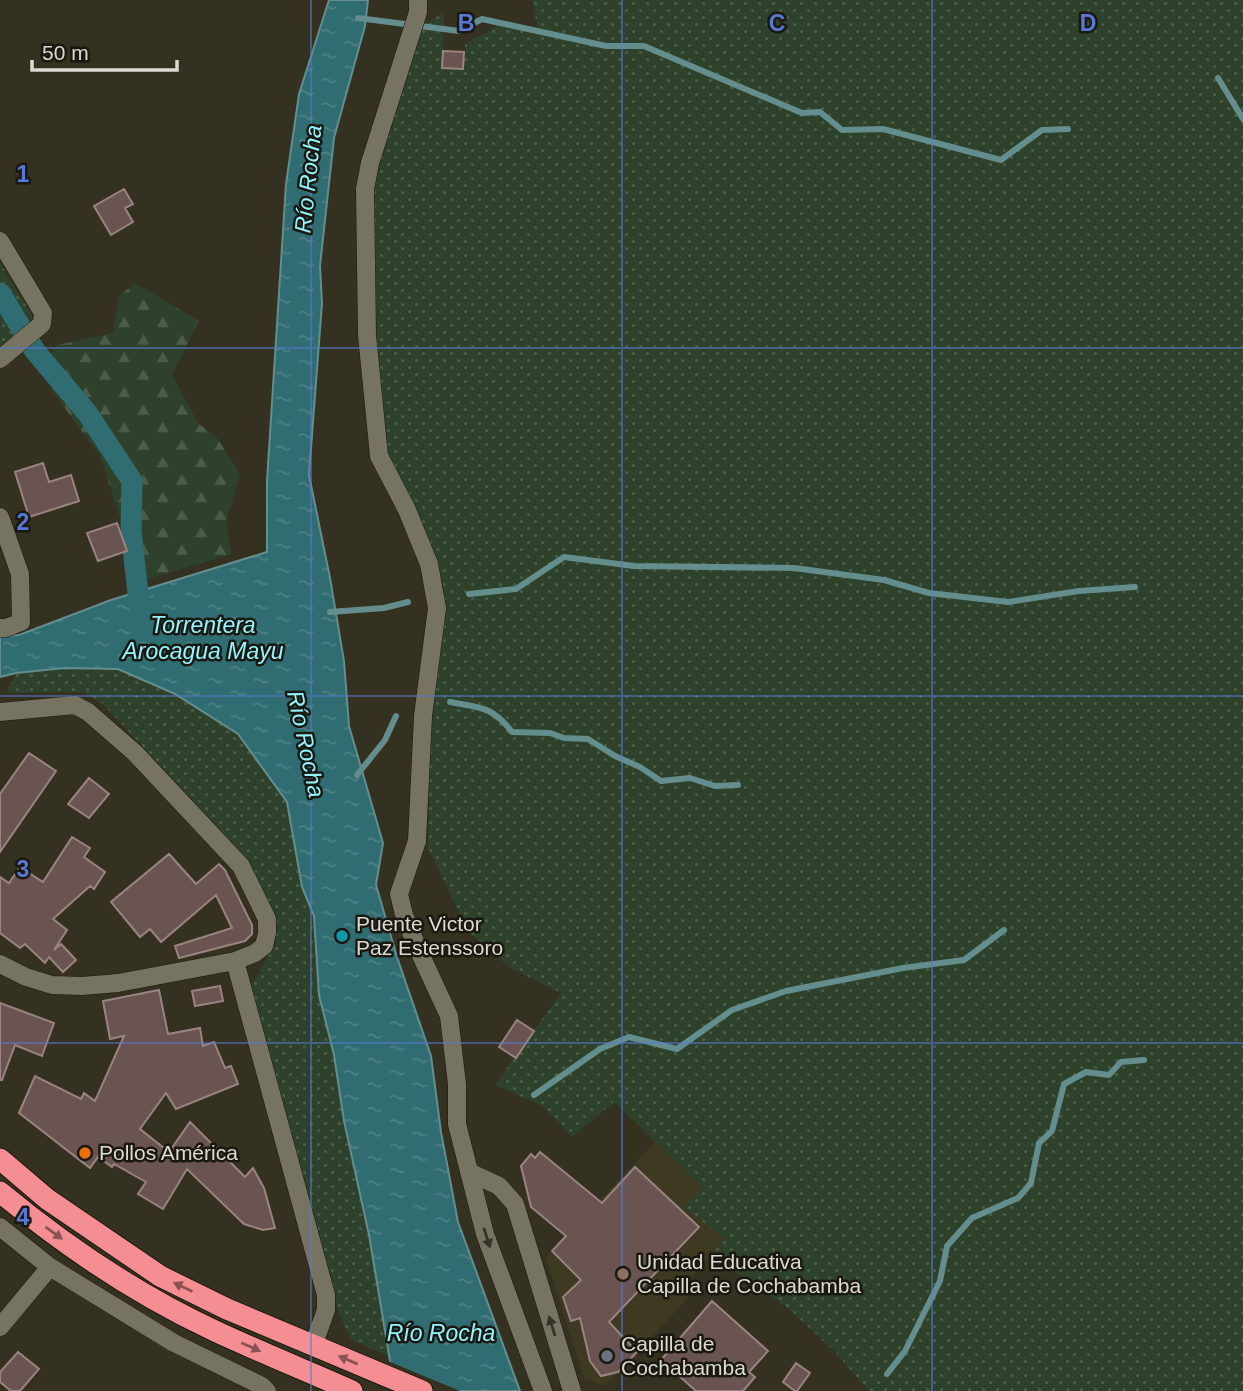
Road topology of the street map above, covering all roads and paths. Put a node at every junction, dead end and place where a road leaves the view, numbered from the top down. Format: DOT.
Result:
graph roads {
  1 [pos="418,0"];
  2 [pos="0,241"];
  3 [pos="0,359"];
  4 [pos="0,517"];
  5 [pos="0,628"];
  6 [pos="0,712"];
  7 [pos="235,961"];
  8 [pos="0,964"];
  9 [pos="0,1159"];
  10 [pos="469,1172"];
  11 [pos="0,1192"];
  12 [pos="0,1227"];
  13 [pos="50,1267"];
  14 [pos="0,1326"];
  15 [pos="313,1346"];
  16 [pos="267,1391"];
  17 [pos="352,1391"];
  18 [pos="422,1391"];
  19 [pos="543,1391"];
  20 [pos="572,1391"];
  1 -- 10 [label="street"];
  2 -- 3 [label="street"];
  4 -- 5 [label="street"];
  6 -- 7 [label="street"];
  7 -- 8 [label="street"];
  7 -- 15 [label="street"];
  15 -- 9 [label="highway, one-way"];
  10 -- 19 [label="street, one-way"];
  20 -- 10 [label="street, one-way"];
  11 -- 17 [label="highway, one-way"];
  12 -- 13 [label="street"];
  13 -- 14 [label="street"];
  13 -- 16 [label="street"];
  18 -- 15 [label="highway, one-way"];
}
